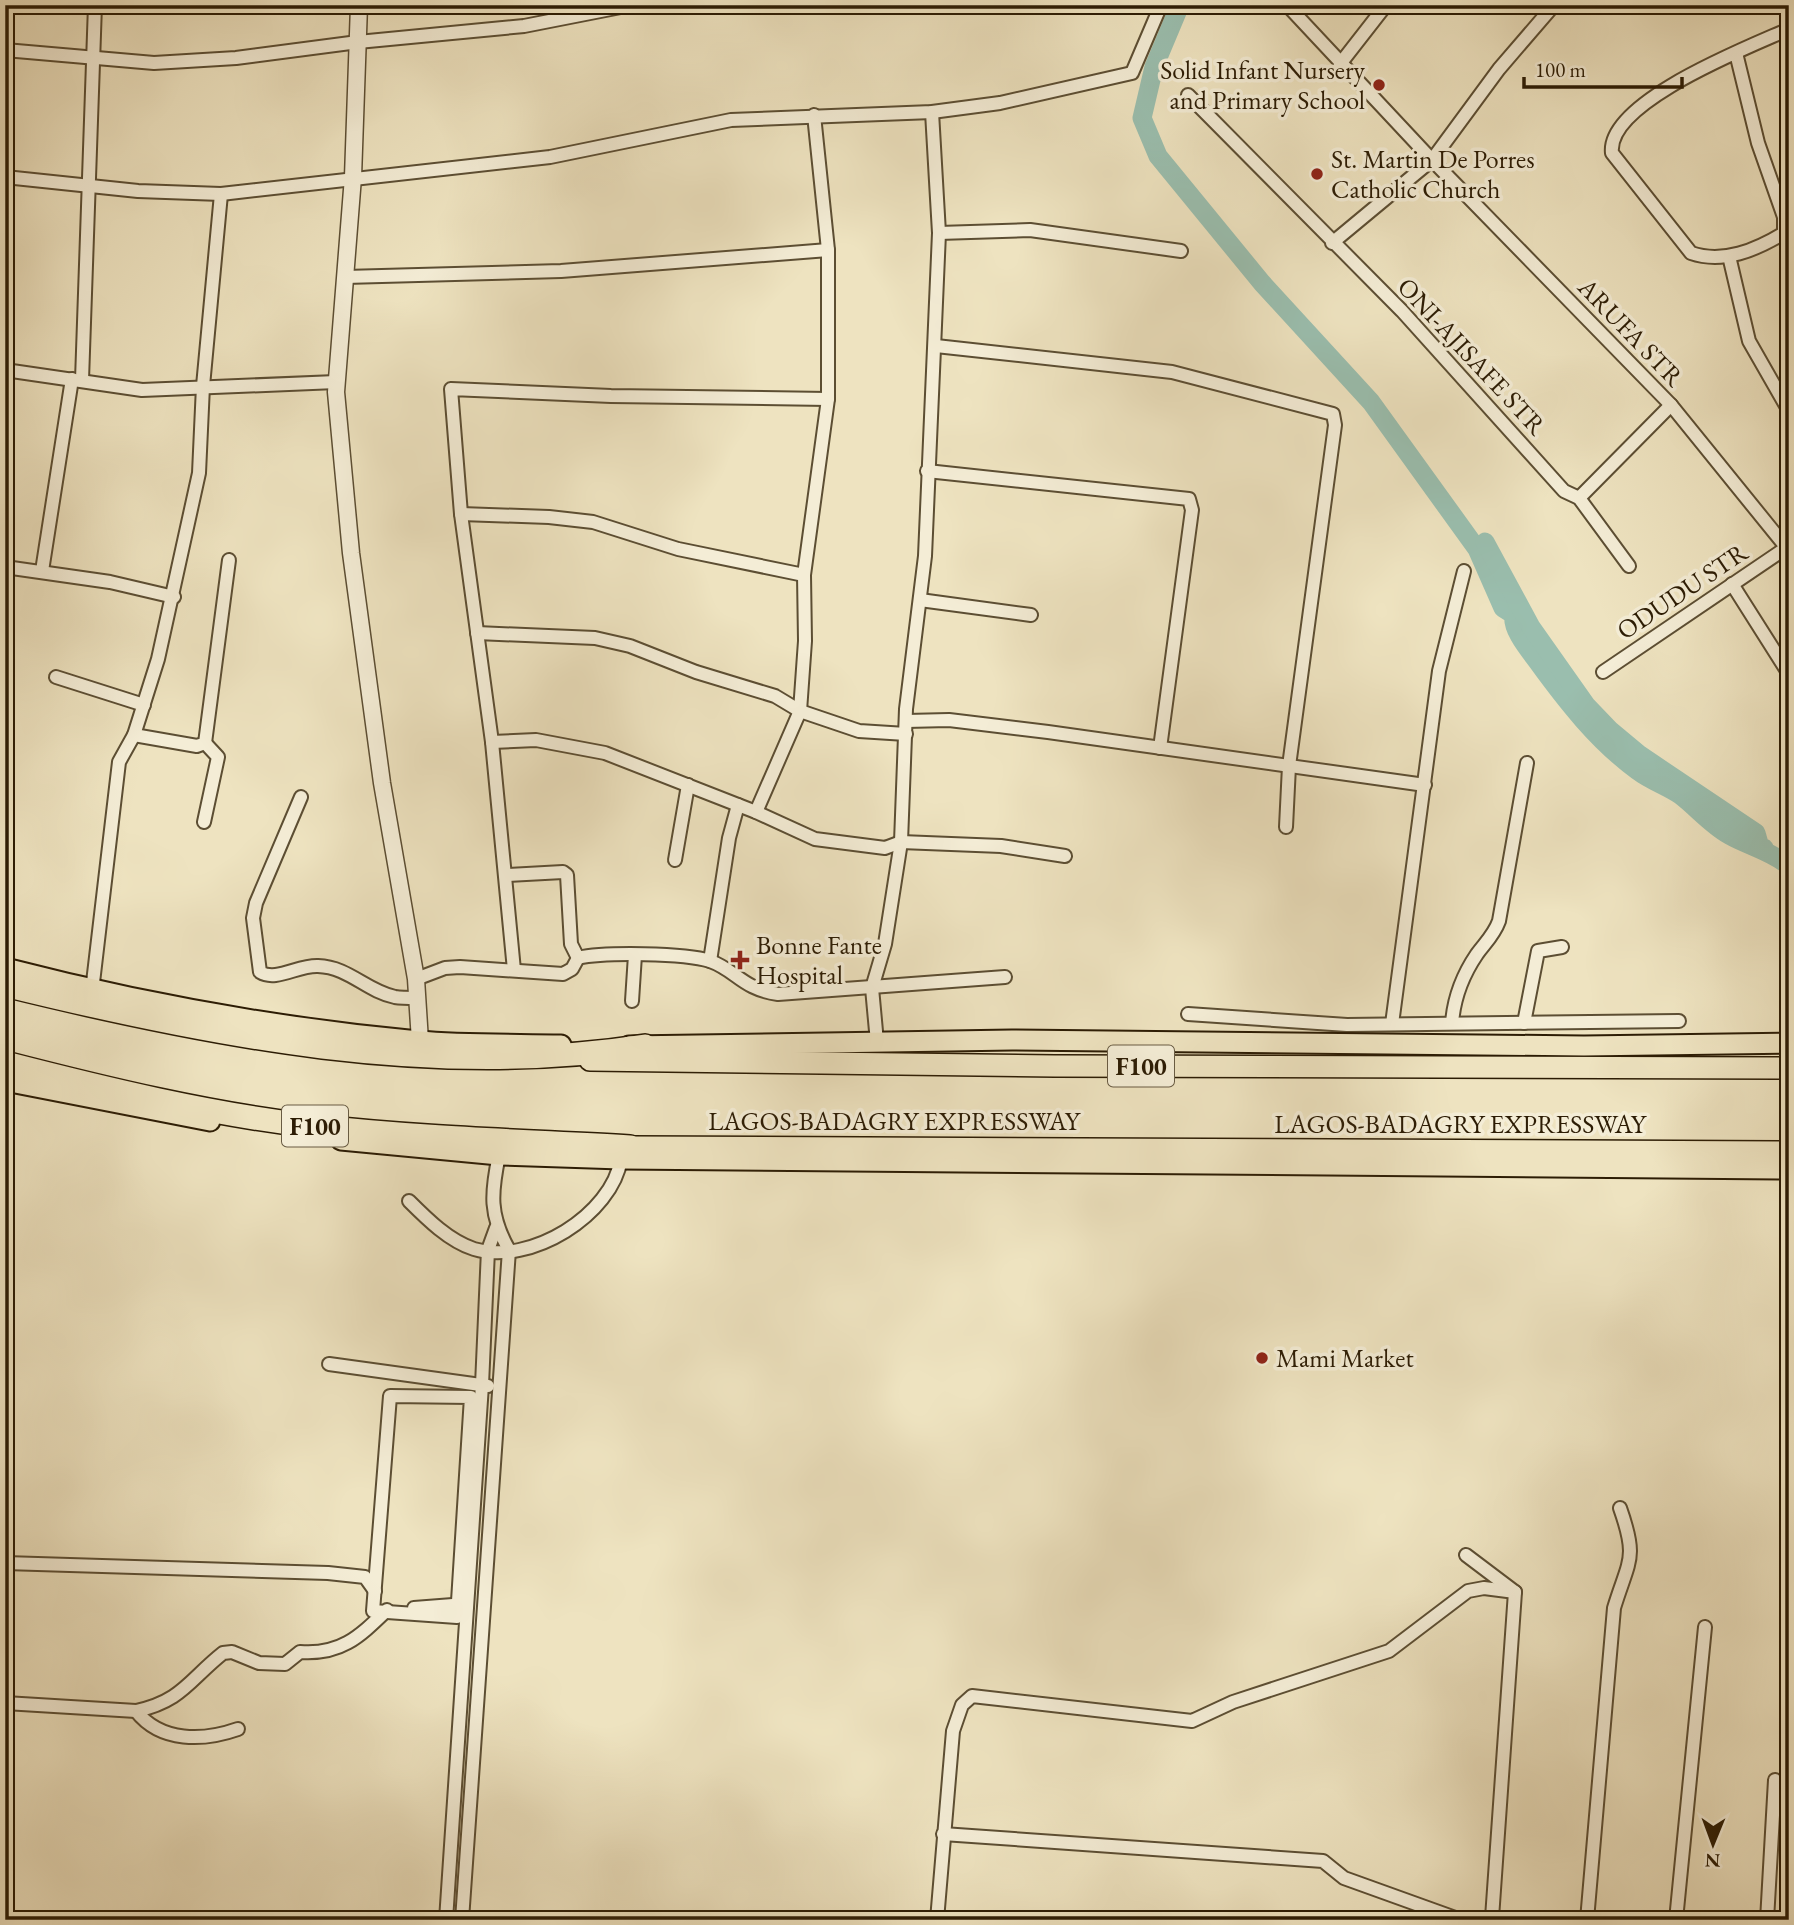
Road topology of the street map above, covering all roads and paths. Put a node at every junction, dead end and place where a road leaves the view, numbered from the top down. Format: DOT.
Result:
graph roads {
  1 [pos="95,5"];
  2 [pos="359,5"];
  3 [pos="631,5"];
  4 [pos="1161,5"];
  5 [pos="1287,5"];
  6 [pos="1386,5"];
  7 [pos="1554,5"];
  8 [pos="1789,29"];
  9 [pos="358,42"];
  10 [pos="5,50"];
  11 [pos="1736,53"];
  12 [pos="92,57"];
  13 [pos="1340,64"];
  14 [pos="1188,95"];
  15 [pos="932,112"];
  16 [pos="814,115"];
  17 [pos="1432,160"];
  18 [pos="5,177"];
  19 [pos="353,177"];
  20 [pos="90,186"];
  21 [pos="221,194"];
  22 [pos="939,233"];
  23 [pos="1332,243"];
  24 [pos="828,250"];
  25 [pos="1181,251"];
  26 [pos="1729,256"];
  27 [pos="345,277"];
  28 [pos="936,346"];
  29 [pos="5,370"];
  30 [pos="77,379"];
  31 [pos="336,382"];
  32 [pos="203,386"];
  33 [pos="828,399"];
  34 [pos="1671,405"];
  35 [pos="1789,411"];
  36 [pos="927,471"];
  37 [pos="1579,498"];
  38 [pos="461,514"];
  39 [pos="1787,547"];
  40 [pos="229,561"];
  41 [pos="1629,566"];
  42 [pos="5,567"];
  43 [pos="42,571"];
  44 [pos="1464,571"];
  45 [pos="804,575"];
  46 [pos="1732,584"];
  47 [pos="173,597"];
  48 [pos="920,600"];
  49 [pos="1031,615"];
  50 [pos="477,633"];
  51 [pos="1603,673"];
  52 [pos="1789,674"];
  53 [pos="56,677"];
  54 [pos="144,705"];
  55 [pos="800,711"];
  56 [pos="906,728"];
  57 [pos="134,736"];
  58 [pos="492,742"];
  59 [pos="205,743"];
  60 [pos="1160,748"];
  61 [pos="1527,763"];
  62 [pos="1289,766"];
  63 [pos="688,785"];
  64 [pos="1425,785"];
  65 [pos="301,797"];
  66 [pos="738,805"];
  67 [pos="756,812"];
  68 [pos="204,822"];
  69 [pos="1286,827"];
  70 [pos="901,842"];
  71 [pos="1065,856"];
  72 [pos="675,860"];
  73 [pos="506,875"];
  74 [pos="1562,947"];
  75 [pos="635,956"];
  76 [pos="578,958"];
  77 [pos="710,961"];
  78 [pos="5,968"];
  79 [pos="514,970"];
  80 [pos="1004,977"];
  81 [pos="416,979"];
  82 [pos="5,985"];
  83 [pos="872,988"];
  84 [pos="92,991"];
  85 [pos="417,998"];
  86 [pos="632,1001"];
  87 [pos="1188,1014"];
  88 [pos="1679,1021"];
  89 [pos="1452,1023"];
  90 [pos="1524,1023"];
  91 [pos="1392,1024"];
  92 [pos="420,1041"];
  93 [pos="877,1042"];
  94 [pos="1789,1043"];
  95 [pos="645,1046"];
  96 [pos="494,1057"];
  97 [pos="5,1063"];
  98 [pos="1789,1068"];
  99 [pos="5,1081"];
  100 [pos="1789,1152"];
  101 [pos="625,1153"];
  102 [pos="499,1155"];
  103 [pos="1789,1169"];
  104 [pos="408,1201"];
  105 [pos="496,1228"];
  106 [pos="488,1250"];
  107 [pos="509,1251"];
  108 [pos="329,1364"];
  109 [pos="482,1385"];
  110 [pos="497,1387"];
  111 [pos="471,1396"];
  112 [pos="1620,1508"];
  113 [pos="1466,1555"];
  114 [pos="5,1563"];
  115 [pos="1515,1592"];
  116 [pos="468,1604"];
  117 [pos="387,1609"];
  118 [pos="1705,1627"];
  119 [pos="5,1703"];
  120 [pos="136,1711"];
  121 [pos="238,1729"];
  122 [pos="1775,1780"];
  123 [pos="943,1834"];
  124 [pos="1458,1919"];
  125 [pos="1497,1919"];
  126 [pos="446,1920"];
  127 [pos="462,1920"];
  128 [pos="937,1920"];
  129 [pos="1587,1920"];
  130 [pos="1676,1920"];
  131 [pos="1768,1920"];
  1 -- 12 [label="street"];
  2 -- 9 [label="street"];
  3 -- 9 [label="street"];
  4 -- 15 [label="street"];
  5 -- 13 [label="street, ARUFA STR"];
  6 -- 13 [label="street"];
  7 -- 17 [label="street"];
  8 -- 11 [label="street"];
  9 -- 12 [label="street"];
  9 -- 19 [label="street"];
  10 -- 12 [label="street"];
  11 -- 26 [label="street"];
  11 -- 26 [label="street"];
  12 -- 20 [label="street"];
  13 -- 17 [label="street, ARUFA STR"];
  14 -- 23 [label="street, ONI-AJISAFE STR"];
  15 -- 16 [label="street"];
  15 -- 22 [label="street"];
  16 -- 19 [label="street"];
  16 -- 24 [label="street"];
  17 -- 23 [label="street"];
  17 -- 34 [label="street, ARUFA STR"];
  18 -- 20 [label="street"];
  19 -- 21 [label="street"];
  19 -- 27 [label="street"];
  20 -- 21 [label="street"];
  20 -- 30 [label="street"];
  21 -- 32 [label="street"];
  22 -- 25 [label="street"];
  22 -- 28 [label="street"];
  23 -- 37 [label="street, ONI-AJISAFE STR"];
  24 -- 27 [label="street"];
  24 -- 33 [label="street"];
  26 -- 35 [label="street"];
  27 -- 31 [label="street"];
  28 -- 36 [label="street"];
  28 -- 62 [label="street"];
  29 -- 30 [label="street"];
  30 -- 32 [label="street"];
  30 -- 43 [label="street"];
  31 -- 32 [label="street"];
  31 -- 81 [label="street"];
  32 -- 47 [label="street"];
  33 -- 38 [label="street"];
  33 -- 45 [label="street"];
  34 -- 37 [label="street"];
  34 -- 39 [label="street, ARUFA STR"];
  36 -- 48 [label="street"];
  36 -- 60 [label="street"];
  37 -- 41 [label="street, ONI-AJISAFE STR"];
  38 -- 45 [label="street"];
  38 -- 50 [label="street"];
  39 -- 46 [label="street, ODUDU STR"];
  40 -- 59 [label="street"];
  42 -- 43 [label="street"];
  43 -- 47 [label="street"];
  44 -- 64 [label="street"];
  45 -- 55 [label="street"];
  46 -- 51 [label="street, ODUDU STR"];
  46 -- 52 [label="street"];
  47 -- 54 [label="street"];
  48 -- 49 [label="street"];
  48 -- 56 [label="street"];
  50 -- 55 [label="street"];
  50 -- 58 [label="street"];
  53 -- 54 [label="street"];
  54 -- 57 [label="street"];
  55 -- 56 [label="street"];
  55 -- 67 [label="street"];
  56 -- 60 [label="street"];
  56 -- 70 [label="street"];
  57 -- 59 [label="street"];
  57 -- 84 [label="street"];
  58 -- 63 [label="street"];
  58 -- 73 [label="street"];
  59 -- 68 [label="street"];
  60 -- 62 [label="street"];
  61 -- 89 [label="street"];
  62 -- 64 [label="street"];
  62 -- 69 [label="street"];
  63 -- 66 [label="street"];
  63 -- 72 [label="street"];
  64 -- 91 [label="street"];
  65 -- 85 [label="street"];
  66 -- 67 [label="street"];
  66 -- 77 [label="street"];
  67 -- 70 [label="street"];
  70 -- 71 [label="street"];
  70 -- 83 [label="street"];
  73 -- 76 [label="street"];
  73 -- 79 [label="street"];
  74 -- 90 [label="street"];
  75 -- 76 [label="street"];
  75 -- 77 [label="street"];
  75 -- 86 [label="street"];
  76 -- 79 [label="street"];
  77 -- 83 [label="street"];
  78 -- 84 [label="main road"];
  79 -- 81 [label="street"];
  80 -- 83 [label="street"];
  81 -- 85 [label="street"];
  82 -- 96 [label="highway, F100"];
  83 -- 93 [label="street"];
  84 -- 92 [label="main road"];
  85 -- 92 [label="street"];
  87 -- 91 [label="street"];
  88 -- 90 [label="street"];
  89 -- 90 [label="street"];
  89 -- 91 [label="street"];
  92 -- 95 [label="main road"];
  93 -- 94 [label="main road"];
  93 -- 95 [label="main road"];
  95 -- 96 [label="highway"];
  96 -- 98 [label="highway, F100"];
  97 -- 101 [label="highway, LAGOS-BADAGRY EXPRESSWAY / F100"];
  99 -- 102 [label="main road, LAGOS-BADAGRY EXPRESSWAY"];
  100 -- 101 [label="highway, LAGOS-BADAGRY EXPRESSWAY / F100"];
  101 -- 102 [label="main road, LAGOS-BADAGRY EXPRESSWAY"];
  101 -- 103 [label="main road, LAGOS-BADAGRY EXPRESSWAY"];
  101 -- 107 [label="street"];
  102 -- 105 [label="street"];
  104 -- 106 [label="street"];
  105 -- 106 [label="street"];
  105 -- 107 [label="street"];
  106 -- 107 [label="street"];
  106 -- 109 [label="street"];
  107 -- 110 [label="street"];
  108 -- 109 [label="street"];
  109 -- 110 [label="street"];
  109 -- 116 [label="street"];
  110 -- 127 [label="street"];
  111 -- 111 [label="street"];
  112 -- 129 [label="street"];
  113 -- 115 [label="street"];
  114 -- 117 [label="street"];
  115 -- 123 [label="street"];
  115 -- 125 [label="street"];
  116 -- 117 [label="street"];
  116 -- 126 [label="street"];
  117 -- 120 [label="street"];
  118 -- 130 [label="street"];
  119 -- 120 [label="street"];
  120 -- 121 [label="street"];
  122 -- 131 [label="street"];
  123 -- 124 [label="street"];
  123 -- 128 [label="street"];
  124 -- 125 [label="street"];
}
